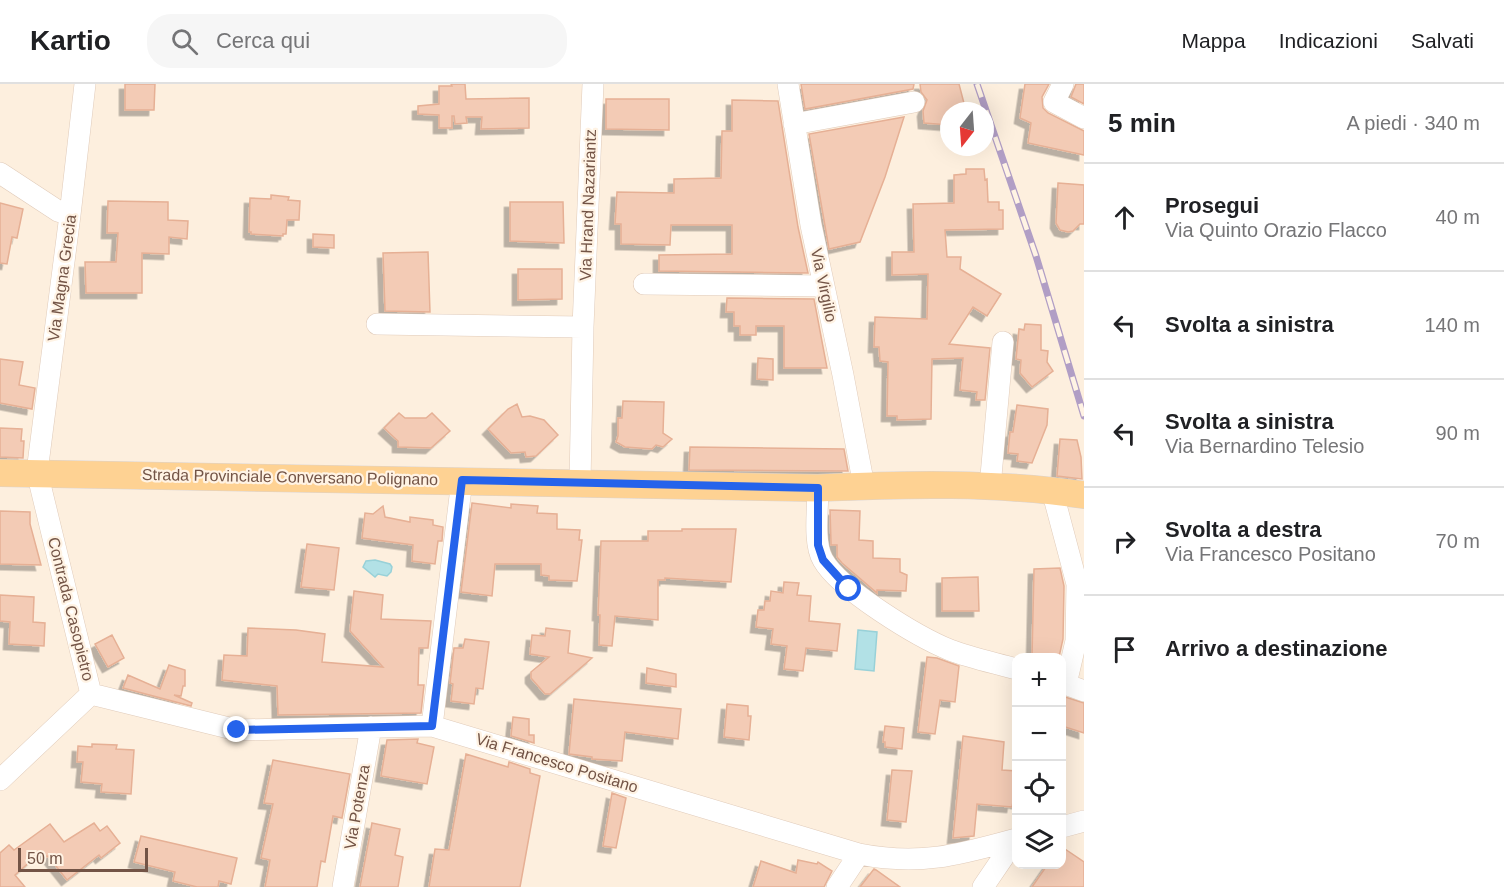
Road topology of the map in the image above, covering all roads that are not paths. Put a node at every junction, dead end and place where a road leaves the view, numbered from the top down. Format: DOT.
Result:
graph roads {
  1 [pos="85,84"];
  2 [pos="593,84"];
  3 [pos="788,84"];
  4 [pos="1063,84"];
  5 [pos="914,102"];
  6 [pos="1084,118"];
  7 [pos="794,124"];
  8 [pos="0,173"];
  9 [pos="70,215"];
  10 [pos="644,284"];
  11 [pos="824,286"];
  12 [pos="377,324"];
  13 [pos="583,327"];
  14 [pos="1003,342"];
  15 [pos="37,472"];
  16 [pos="0,473"];
  17 [pos="462,480"];
  18 [pos="580,483"];
  19 [pos="864,486"];
  20 [pos="990,487"];
  21 [pos="818,488"];
  22 [pos="1052,490"];
  23 [pos="1084,495"];
  24 [pos="1012,668"];
  25 [pos="1070,686"];
  26 [pos="91,694"];
  27 [pos="432,726"];
  28 [pos="371,727"];
  29 [pos="0,780"];
  30 [pos="1084,821"];
  31 [pos="1066,826"];
  32 [pos="1012,841"];
  33 [pos="1012,846"];
  34 [pos="859,854"];
  35 [pos="343,887"];
  36 [pos="837,887"];
  37 [pos="983,887"];
  1 -- 9 [label="street, Via Magna Grecia"];
  2 -- 13 [label="street, Via Hrand Nazariantz"];
  3 -- 7 [label="street, Via Virgilio"];
  4 -- 6 [label="street"];
  5 -- 7 [label="street"];
  7 -- 11 [label="street, Via Virgilio"];
  8 -- 9 [label="street"];
  9 -- 15 [label="street, Via Magna Grecia"];
  10 -- 11 [label="street"];
  11 -- 19 [label="street, Via Virgilio"];
  12 -- 13 [label="street"];
  13 -- 18 [label="street, Via Hrand Nazariantz"];
  14 -- 20 [label="street"];
  15 -- 16 [label="main road, Strada Provinciale Conversano Polignano"];
  15 -- 17 [label="main road, Strada Provinciale Conversano Polignano"];
  15 -- 26 [label="street, Contrada Casopietro"];
  17 -- 18 [label="main road, Strada Provinciale Conversano Polignano"];
  17 -- 27 [label="street"];
  18 -- 21 [label="main road, Strada Provinciale Conversano Polignano"];
  19 -- 20 [label="main road, Strada Provinciale Conversano Polignano"];
  19 -- 21 [label="main road, Strada Provinciale Conversano Polignano"];
  20 -- 22 [label="main road, Strada Provinciale Conversano Polignano"];
  21 -- 24 [label="street"];
  22 -- 23 [label="main road, Strada Provinciale Conversano Polignano"];
  22 -- 25 [label="street"];
  26 -- 28 [label="street, Via Francesco Positano"];
  26 -- 29 [label="street, Contrada Casopietro"];
  27 -- 28 [label="street, Via Francesco Positano"];
  27 -- 34 [label="street, Via Francesco Positano"];
  28 -- 35 [label="street, Via Potenza"];
  30 -- 31 [label="street"];
  32 -- 34 [label="street, Via Francesco Positano"];
  33 -- 37 [label="street"];
  34 -- 36 [label="street"];
}
